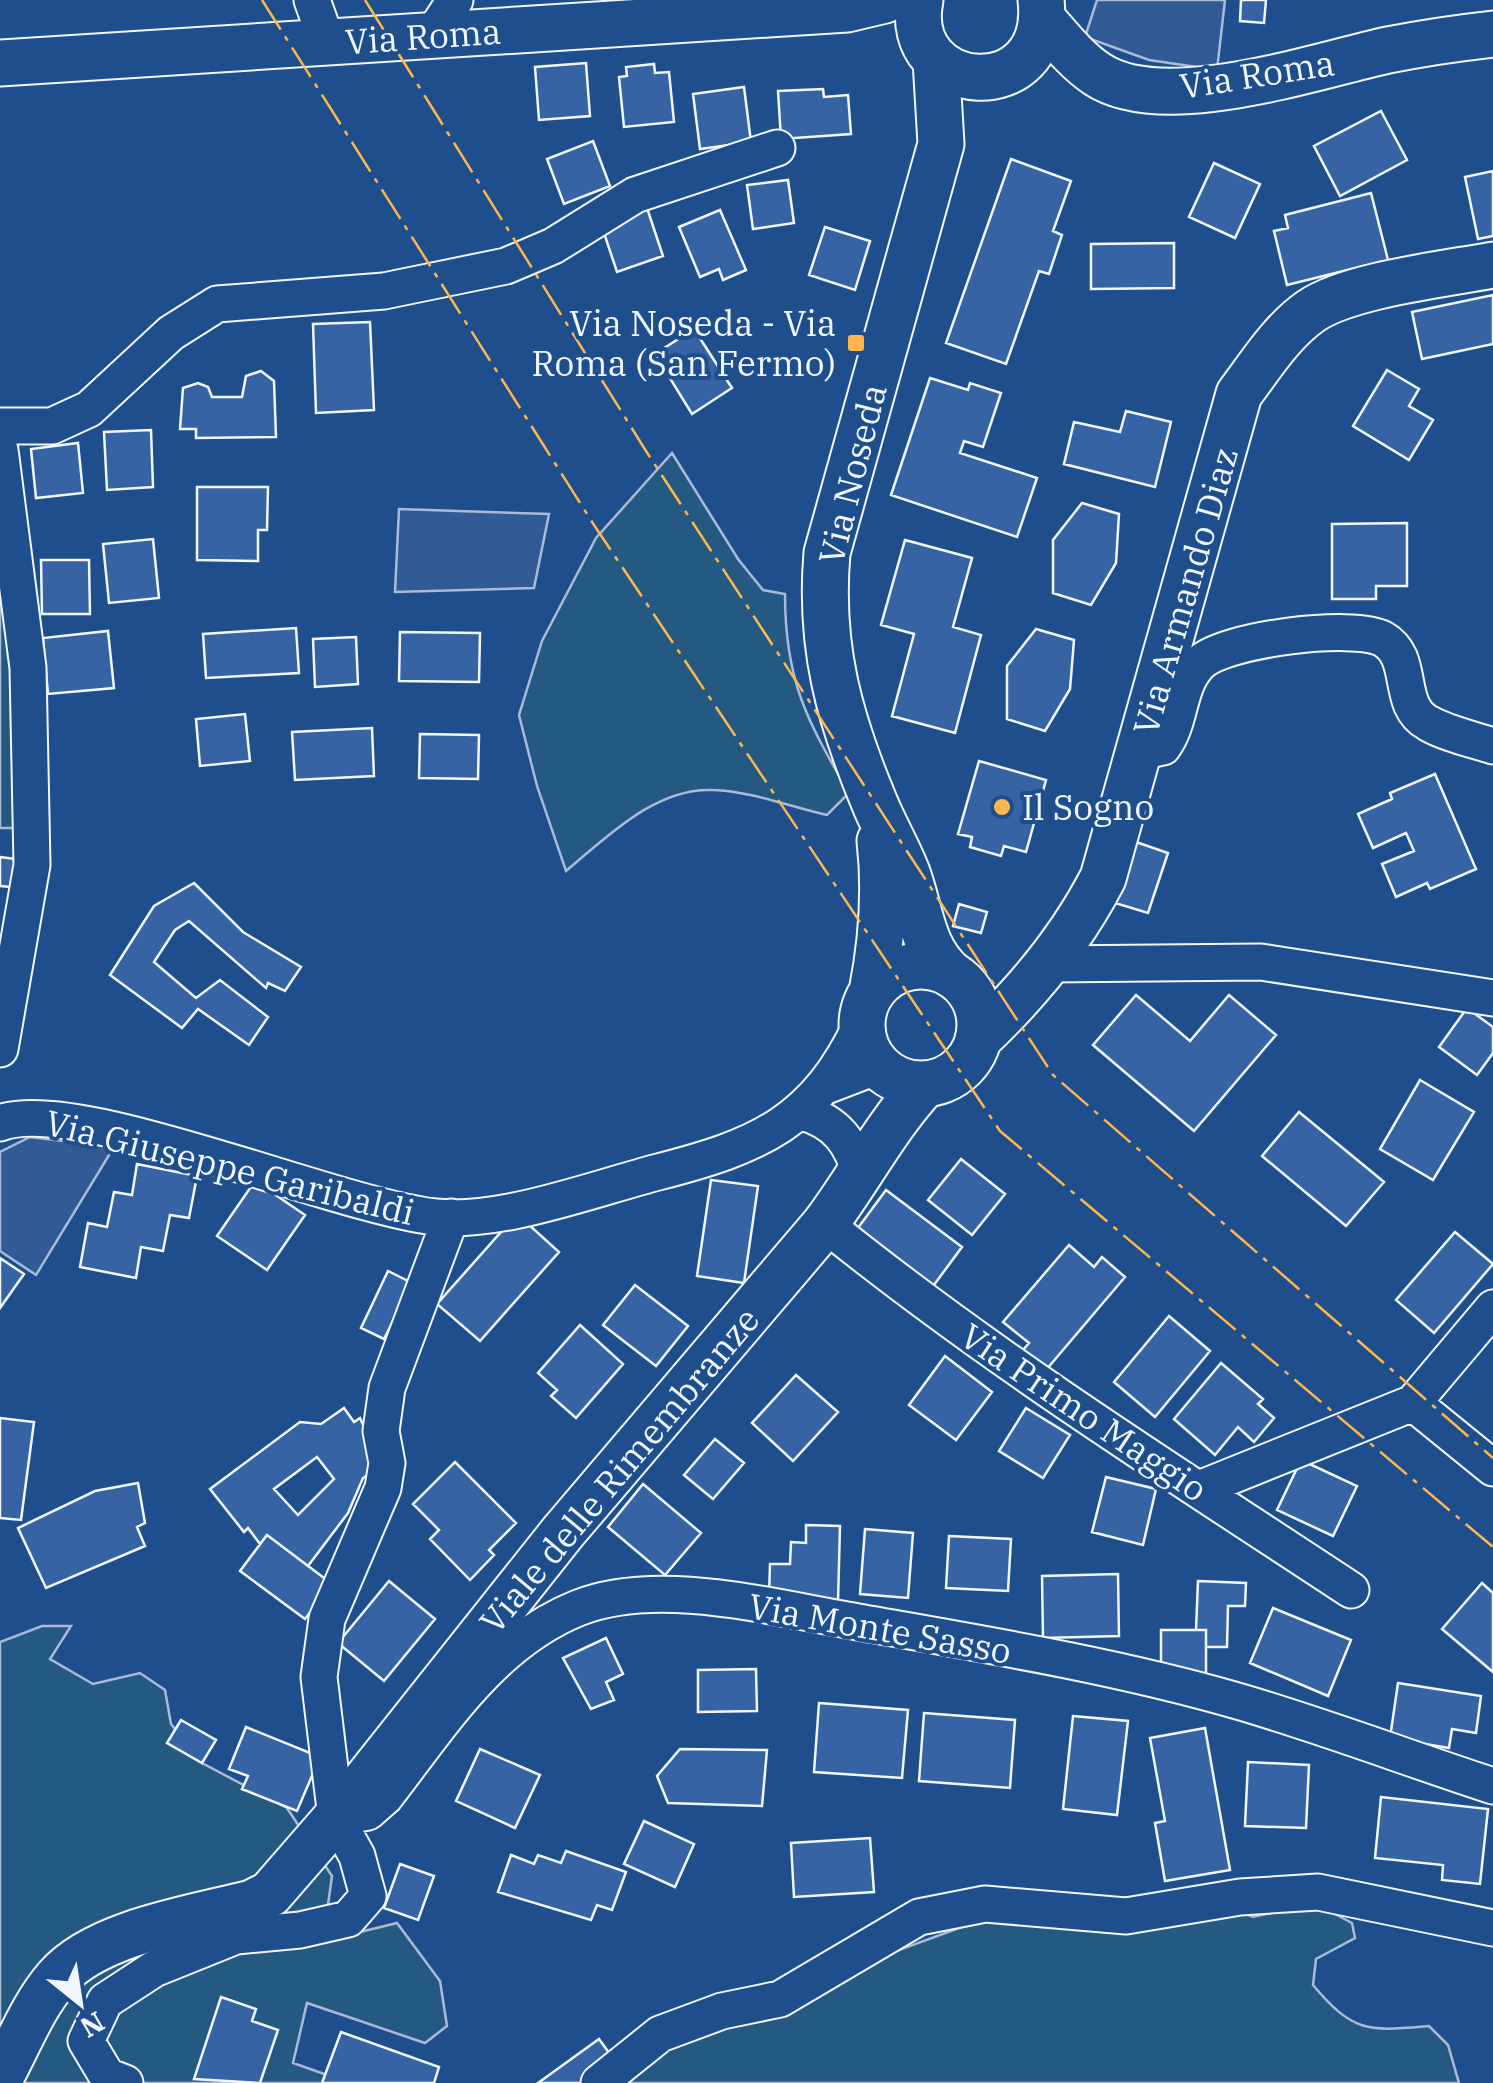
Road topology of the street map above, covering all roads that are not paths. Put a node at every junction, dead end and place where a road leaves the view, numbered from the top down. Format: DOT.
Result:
graph roads {
  1 [pos="312,0"];
  2 [pos="542,0"];
  3 [pos="866,5"];
  4 [pos="1042,10"];
  5 [pos="444,17"];
  6 [pos="616,24"];
  7 [pos="926,34"];
  8 [pos="1493,34"];
  9 [pos="327,42"];
  10 [pos="0,63"];
  11 [pos="996,76"];
  12 [pos="941,144"];
  13 [pos="777,148"];
  14 [pos="1493,265"];
  15 [pos="0,426"];
  16 [pos="0,450"];
  17 [pos="1493,746"];
  18 [pos="1140,752"];
  19 [pos="875,804"];
  20 [pos="1049,964"];
  21 [pos="952,975"];
  22 [pos="1493,998"];
  23 [pos="867,1008"];
  24 [pos="978,1039"];
  25 [pos="0,1049"];
  26 [pos="898,1086"];
  27 [pos="814,1099"];
  28 [pos="0,1123"];
  29 [pos="862,1176"];
  30 [pos="451,1217"];
  31 [pos="826,1224"];
  32 [pos="1493,1308"];
  33 [pos="1413,1402"];
  34 [pos="1493,1468"];
  35 [pos="1199,1489"];
  36 [pos="1351,1590"];
  37 [pos="1493,1786"];
  38 [pos="336,1818"];
  39 [pos="1493,1928"];
  40 [pos="0,2078"];
  41 [pos="125,2083"];
  42 [pos="600,2083"];
  1 -- 9 [label="street"];
  2 -- 6 [label="street"];
  3 -- 6 [label="main road, Via Roma"];
  3 -- 7 [label="main road, Via Roma"];
  4 -- 8 [label="main road, Via Roma"];
  4 -- 11 [label="main road, Via Noseda"];
  5 -- 6 [label="main road, Via Roma"];
  5 -- 9 [label="main road, Via Roma"];
  7 -- 11 [label="main road, Via Roma"];
  7 -- 12 [label="main road, Via Noseda"];
  9 -- 10 [label="main road, Via Roma"];
  11 -- 12 [label="main road, Via Noseda"];
  12 -- 19 [label="main road, Via Noseda"];
  13 -- 15 [label="street"];
  14 -- 18 [label="main road, Via Armando Diaz"];
  16 -- 25 [label="street"];
  17 -- 18 [label="street"];
  18 -- 20 [label="main road, Via Armando Diaz"];
  19 -- 21 [label="main road, Via Noseda"];
  19 -- 23 [label="main road, Via Noseda"];
  20 -- 22 [label="street"];
  20 -- 24 [label="main road, Via Armando Diaz"];
  21 -- 23 [label="main road"];
  21 -- 24 [label="main road"];
  23 -- 26 [label="main road"];
  23 -- 27 [label="street, Via Giuseppe Garibaldi"];
  24 -- 26 [label="main road"];
  26 -- 27 [label="street, Via Giuseppe Garibaldi"];
  26 -- 29 [label="main road, Viale delle Rimembranze"];
  27 -- 29 [label="street"];
  27 -- 30 [label="street, Via Giuseppe Garibaldi"];
  28 -- 30 [label="street, Via Giuseppe Garibaldi"];
  29 -- 31 [label="main road, Viale delle Rimembranze"];
  30 -- 38 [label="street"];
  31 -- 35 [label="street, Via Primo Maggio"];
  31 -- 38 [label="main road, Viale delle Rimembranze"];
  32 -- 33 [label="street"];
  33 -- 34 [label="street"];
  33 -- 35 [label="street"];
  35 -- 36 [label="street, Via Primo Maggio"];
  37 -- 38 [label="street, Via Monte Sasso"];
  38 -- 40 [label="main road, Viale delle Rimembranze"];
  38 -- 41 [label="street"];
  39 -- 42 [label="street"];
}
